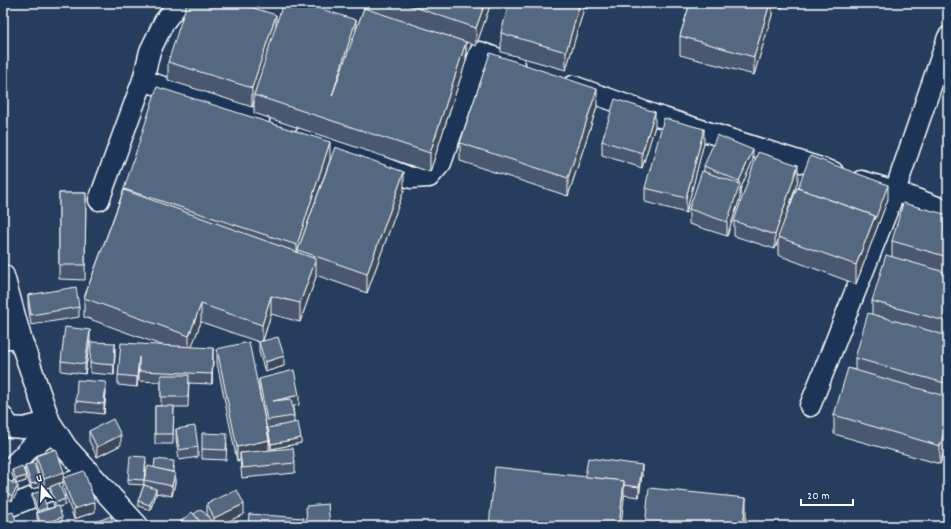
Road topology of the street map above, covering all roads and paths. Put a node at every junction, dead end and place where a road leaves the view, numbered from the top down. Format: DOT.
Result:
graph roads {
  1 [pos="179,3"];
  2 [pos="948,37"];
  3 [pos="531,70"];
  4 [pos="552,78"];
  5 [pos="143,80"];
  6 [pos="895,191"];
  7 [pos="99,200"];
  8 [pos="948,211"];
  9 [pos="3,276"];
  10 [pos="10,339"];
  11 [pos="810,406"];
  12 [pos="3,417"];
  13 [pos="51,427"];
  14 [pos="89,475"];
  15 [pos="3,476"];
  16 [pos="3,509"];
  17 [pos="137,526"];
  1 -- 5 [label="street"];
  2 -- 6 [label="street"];
  3 -- 5 [label="street"];
  4 -- 6 [label="street"];
  5 -- 7 [label="street"];
  6 -- 8 [label="street"];
  6 -- 11 [label="street"];
  9 -- 10 [label="highway"];
  10 -- 13 [label="highway"];
  12 -- 13 [label="street"];
  13 -- 14 [label="highway"];
  13 -- 15 [label="street"];
  14 -- 16 [label="street"];
  14 -- 17 [label="highway"];
}
